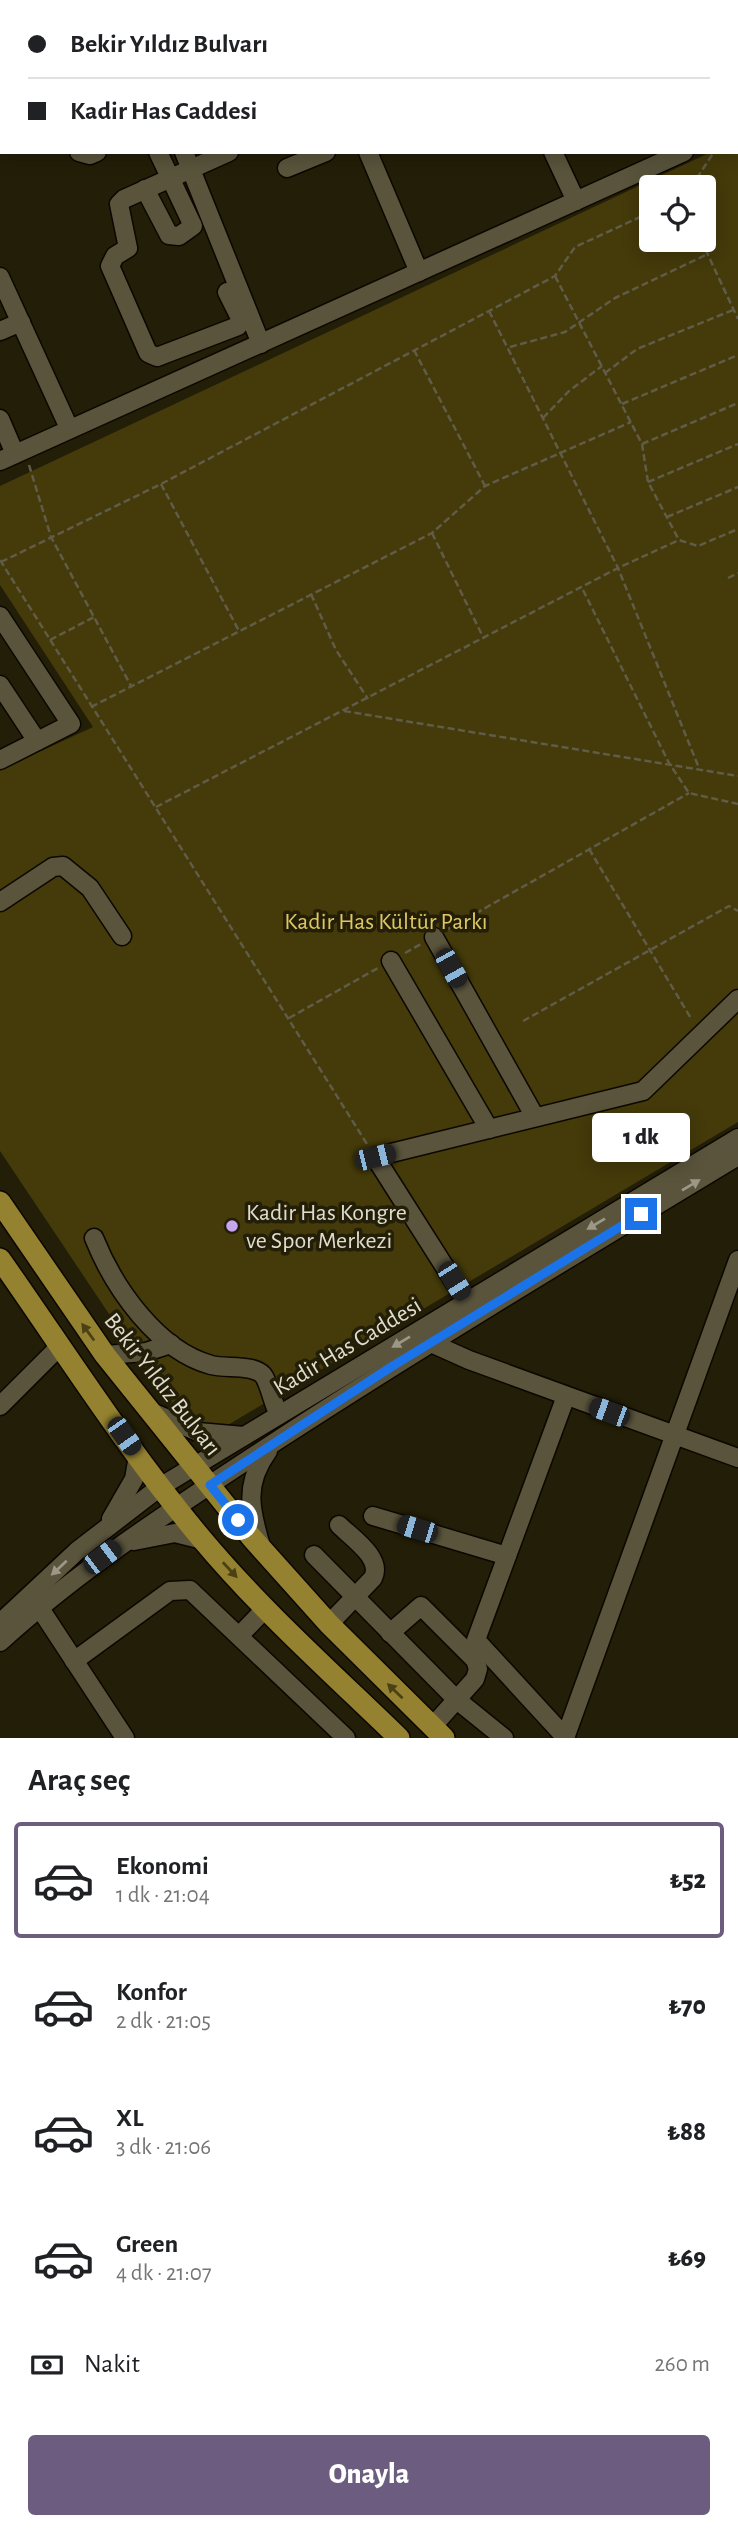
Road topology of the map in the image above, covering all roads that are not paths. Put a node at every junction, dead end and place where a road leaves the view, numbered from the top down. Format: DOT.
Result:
graph roads {
  1 [pos="159,154"];
  2 [pos="219,154"];
  3 [pos="321,154"];
  4 [pos="369,154"];
  5 [pos="554,154"];
  6 [pos="680,154"];
  7 [pos="188,160"];
  8 [pos="288,168"];
  9 [pos="169,178"];
  10 [pos="145,189"];
  11 [pos="576,201"];
  12 [pos="419,272"];
  13 [pos="0,277"];
  14 [pos="227,292"];
  15 [pos="21,322"];
  16 [pos="0,331"];
  17 [pos="261,344"];
  18 [pos="0,419"];
  19 [pos="68,428"];
  20 [pos="13,455"];
  21 [pos="0,616"];
  22 [pos="0,685"];
  23 [pos="37,741"];
  24 [pos="0,760"];
  25 [pos="0,902"];
  26 [pos="122,936"];
  27 [pos="434,937"];
  28 [pos="391,961"];
  29 [pos="738,999"];
  30 [pos="535,1117"];
  31 [pos="489,1129"];
  32 [pos="738,1138"];
  33 [pos="738,1156"];
  34 [pos="0,1202"];
  35 [pos="94,1238"];
  36 [pos="0,1259"];
  37 [pos="738,1260"];
  38 [pos="467,1302"];
  39 [pos="430,1343"];
  40 [pos="171,1344"];
  41 [pos="61,1345"];
  42 [pos="105,1355"];
  43 [pos="566,1396"];
  44 [pos="0,1406"];
  45 [pos="147,1409"];
  46 [pos="279,1415"];
  47 [pos="675,1435"];
  48 [pos="244,1436"];
  49 [pos="277,1441"];
  50 [pos="138,1456"];
  51 [pos="738,1458"];
  52 [pos="193,1466"];
  53 [pos="210,1485"];
  54 [pos="160,1487"];
  55 [pos="176,1507"];
  56 [pos="373,1516"];
  57 [pos="339,1525"];
  58 [pos="106,1529"];
  59 [pos="203,1540"];
  60 [pos="114,1548"];
  61 [pos="262,1549"];
  62 [pos="314,1555"];
  63 [pos="507,1556"];
  64 [pos="355,1597"];
  65 [pos="39,1607"];
  66 [pos="266,1608"];
  67 [pos="0,1623"];
  68 [pos="329,1624"];
  69 [pos="390,1633"];
  70 [pos="240,1635"];
  71 [pos="0,1642"];
  72 [pos="74,1661"];
  73 [pos="457,1700"];
  74 [pos="438,1732"];
  75 [pos="125,1738"];
  76 [pos="346,1738"];
  77 [pos="398,1738"];
  78 [pos="504,1738"];
  79 [pos="566,1738"];
  1 -- 9 [label="street"];
  2 -- 7 [label="street"];
  3 -- 8 [label="street"];
  4 -- 12 [label="street"];
  5 -- 11 [label="street"];
  6 -- 11 [label="street"];
  7 -- 9 [label="street"];
  7 -- 17 [label="street"];
  9 -- 10 [label="street"];
  9 -- 10 [label="street"];
  10 -- 14 [label="street"];
  11 -- 12 [label="street"];
  12 -- 17 [label="street"];
  13 -- 15 [label="street"];
  15 -- 16 [label="street"];
  15 -- 19 [label="street"];
  17 -- 19 [label="street"];
  18 -- 20 [label="street"];
  19 -- 20 [label="street"];
  21 -- 23 [label="street"];
  22 -- 23 [label="street"];
  23 -- 24 [label="street"];
  25 -- 26 [label="street"];
  27 -- 30 [label="street"];
  28 -- 31 [label="street"];
  29 -- 30 [label="street"];
  30 -- 31 [label="street"];
  31 -- 38 [label="street"];
  32 -- 38 [label="street, Kadir Has Caddesi, one-way"];
  39 -- 33 [label="street, Kadir Has Caddesi, one-way"];
  42 -- 34 [label="main road, Bekir Yıldız Bulvarı, one-way"];
  35 -- 40 [label="street"];
  36 -- 41 [label="main road"];
  37 -- 47 [label="street"];
  38 -- 46 [label="street, Kadir Has Caddesi, one-way"];
  39 -- 43 [label="street"];
  39 -- 49 [label="street, Kadir Has Caddesi"];
  40 -- 42 [label="street"];
  40 -- 46 [label="street"];
  41 -- 44 [label="street"];
  41 -- 50 [label="main road"];
  42 -- 45 [label="main road, Bekir Yıldız Bulvarı"];
  43 -- 47 [label="street"];
  43 -- 63 [label="street"];
  45 -- 48 [label="street"];
  45 -- 52 [label="main road, Bekir Yıldız Bulvarı"];
  46 -- 48 [label="street, Kadir Has Caddesi"];
  47 -- 51 [label="street"];
  47 -- 79 [label="street"];
  48 -- 52 [label="street, Kadir Has Caddesi"];
  49 -- 53 [label="street, Kadir Has Caddesi"];
  49 -- 61 [label="street"];
  50 -- 54 [label="main road"];
  50 -- 58 [label="street"];
  52 -- 53 [label="main road, Bekir Yıldız Bulvarı"];
  52 -- 54 [label="street, Kadir Has Caddesi"];
  53 -- 55 [label="street, Kadir Has Caddesi"];
  53 -- 61 [label="main road, Bekir Yıldız Bulvarı"];
  54 -- 55 [label="main road"];
  54 -- 58 [label="street, Kadir Has Caddesi"];
  55 -- 59 [label="main road"];
  55 -- 60 [label="street, Kadir Has Caddesi"];
  56 -- 63 [label="street"];
  57 -- 64 [label="street"];
  58 -- 67 [label="street, one-way"];
  59 -- 60 [label="street"];
  59 -- 66 [label="main road, one-way"];
  60 -- 65 [label="street, Kadir Has Caddesi"];
  61 -- 68 [label="main road, Bekir Yıldız Bulvarı"];
  62 -- 64 [label="street"];
  63 -- 79 [label="street"];
  64 -- 68 [label="street"];
  64 -- 69 [label="street"];
  65 -- 71 [label="street"];
  65 -- 72 [label="street"];
  66 -- 70 [label="street"];
  66 -- 77 [label="main road"];
  74 -- 68 [label="main road, Bekir Yıldız Bulvarı, one-way"];
  69 -- 73 [label="street"];
  69 -- 73 [label="street"];
  70 -- 72 [label="street"];
  70 -- 76 [label="street"];
  72 -- 75 [label="street"];
  73 -- 74 [label="street"];
  73 -- 78 [label="street"];
}
